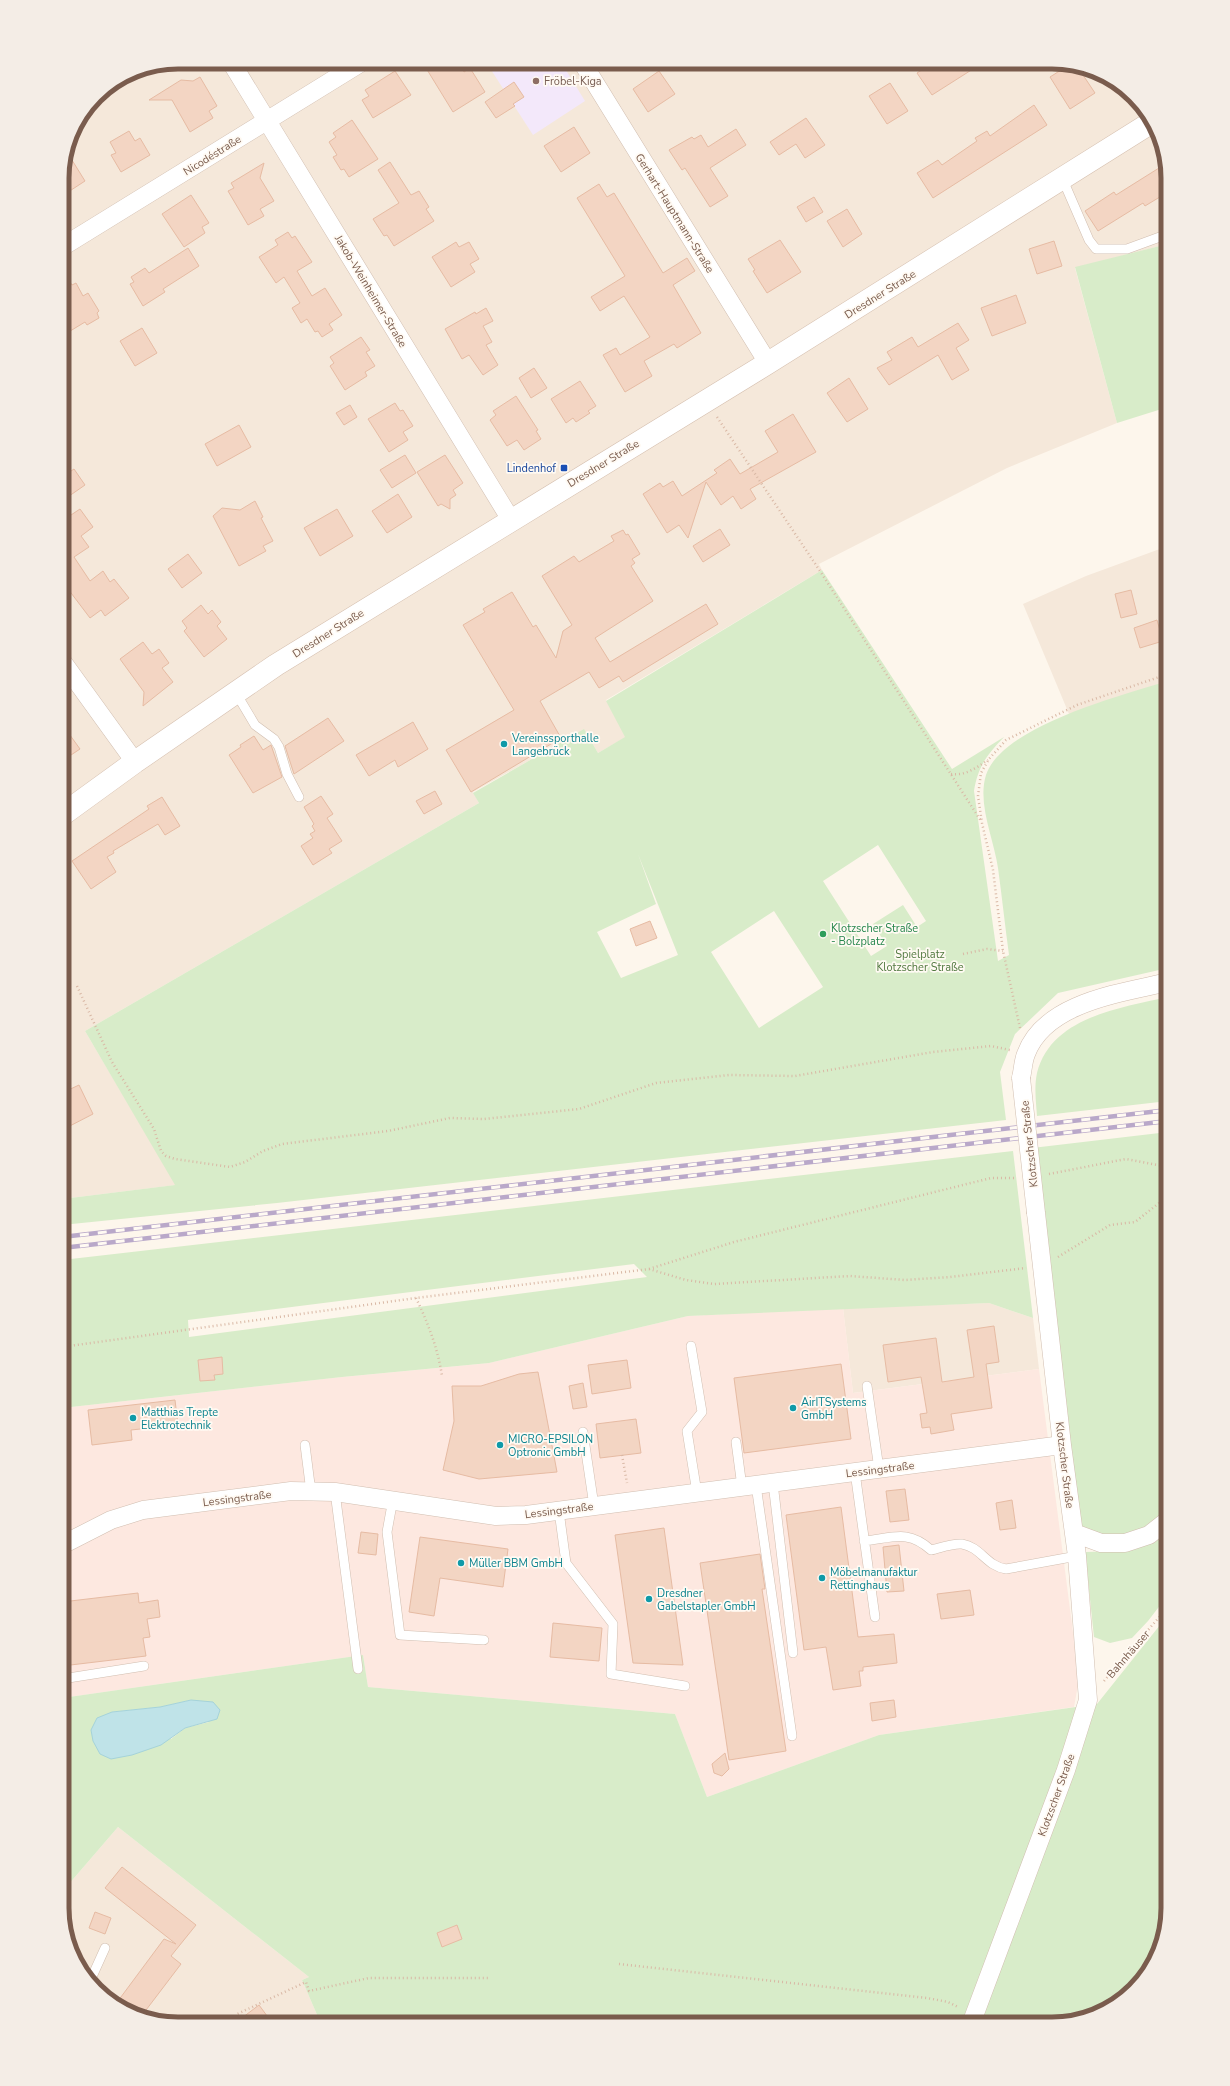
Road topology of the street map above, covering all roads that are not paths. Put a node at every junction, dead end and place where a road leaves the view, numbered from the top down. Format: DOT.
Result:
graph roads {
  1 [pos="234,69"];
  2 [pos="351,69"];
  3 [pos="586,69"];
  4 [pos="267,121"];
  5 [pos="1147,125"];
  6 [pos="1063,180"];
  7 [pos="1161,237"];
  8 [pos="69,243"];
  9 [pos="768,363"];
  10 [pos="511,520"];
  11 [pos="69,671"];
  12 [pos="236,692"];
  13 [pos="135,762"];
  14 [pos="299,797"];
  15 [pos="69,810"];
  16 [pos="1161,984"];
  17 [pos="691,1346"];
  18 [pos="868,1386"];
  19 [pos="583,1432"];
  20 [pos="736,1442"];
  21 [pos="305,1445"];
  22 [pos="1062,1445"];
  23 [pos="879,1469"];
  24 [pos="855,1472"];
  25 [pos="757,1485"];
  26 [pos="311,1492"];
  27 [pos="335,1492"];
  28 [pos="697,1493"];
  29 [pos="393,1500"];
  30 [pos="594,1506"];
  31 [pos="559,1511"];
  32 [pos="1161,1526"];
  33 [pos="1074,1533"];
  34 [pos="69,1541"];
  35 [pos="864,1541"];
  36 [pos="1077,1556"];
  37 [pos="875,1617"];
  38 [pos="484,1640"];
  39 [pos="793,1653"];
  40 [pos="144,1666"];
  41 [pos="358,1669"];
  42 [pos="69,1678"];
  43 [pos="685,1686"];
  44 [pos="792,1736"];
  45 [pos="105,1948"];
  46 [pos="93,1975"];
  47 [pos="966,2017"];
  1 -- 4 [label="street, Jakob-Weinheimer-Straße"];
  2 -- 4 [label="street, Nicodéstraße"];
  3 -- 9 [label="street, Gerhart-Hauptmann-Straße"];
  4 -- 8 [label="street, Nicodéstraße"];
  4 -- 10 [label="street, Jakob-Weinheimer-Straße"];
  5 -- 6 [label="main road, Dresdner Straße"];
  6 -- 7 [label="lane"];
  6 -- 9 [label="main road, Dresdner Straße"];
  9 -- 10 [label="main road, Dresdner Straße"];
  10 -- 12 [label="main road, Dresdner Straße"];
  11 -- 13 [label="street"];
  12 -- 13 [label="main road, Dresdner Straße"];
  12 -- 14 [label="lane"];
  13 -- 15 [label="main road, Dresdner Straße"];
  16 -- 22 [label="street, Klotzscher Straße, bridge"];
  17 -- 28 [label="lane"];
  18 -- 23 [label="lane"];
  19 -- 30 [label="lane"];
  20 -- 25 [label="lane"];
  21 -- 26 [label="lane"];
  22 -- 23 [label="street, Lessingstraße"];
  22 -- 33 [label="street, Klotzscher Straße"];
  23 -- 24 [label="street, Lessingstraße"];
  24 -- 25 [label="street, Lessingstraße"];
  24 -- 35 [label="lane"];
  25 -- 28 [label="street, Lessingstraße"];
  25 -- 39 [label="lane"];
  25 -- 44 [label="lane"];
  26 -- 27 [label="street, Lessingstraße"];
  26 -- 34 [label="street, Lessingstraße"];
  27 -- 29 [label="street, Lessingstraße"];
  27 -- 41 [label="lane"];
  28 -- 30 [label="street, Lessingstraße"];
  29 -- 31 [label="street, Lessingstraße"];
  29 -- 38 [label="lane"];
  30 -- 31 [label="street, Lessingstraße"];
  31 -- 43 [label="lane"];
  32 -- 33 [label="street"];
  33 -- 36 [label="street, Klotzscher Straße"];
  35 -- 36 [label="lane"];
  35 -- 37 [label="lane"];
  36 -- 47 [label="street, Klotzscher Straße"];
  40 -- 42 [label="lane"];
  45 -- 46 [label="lane"];
}
